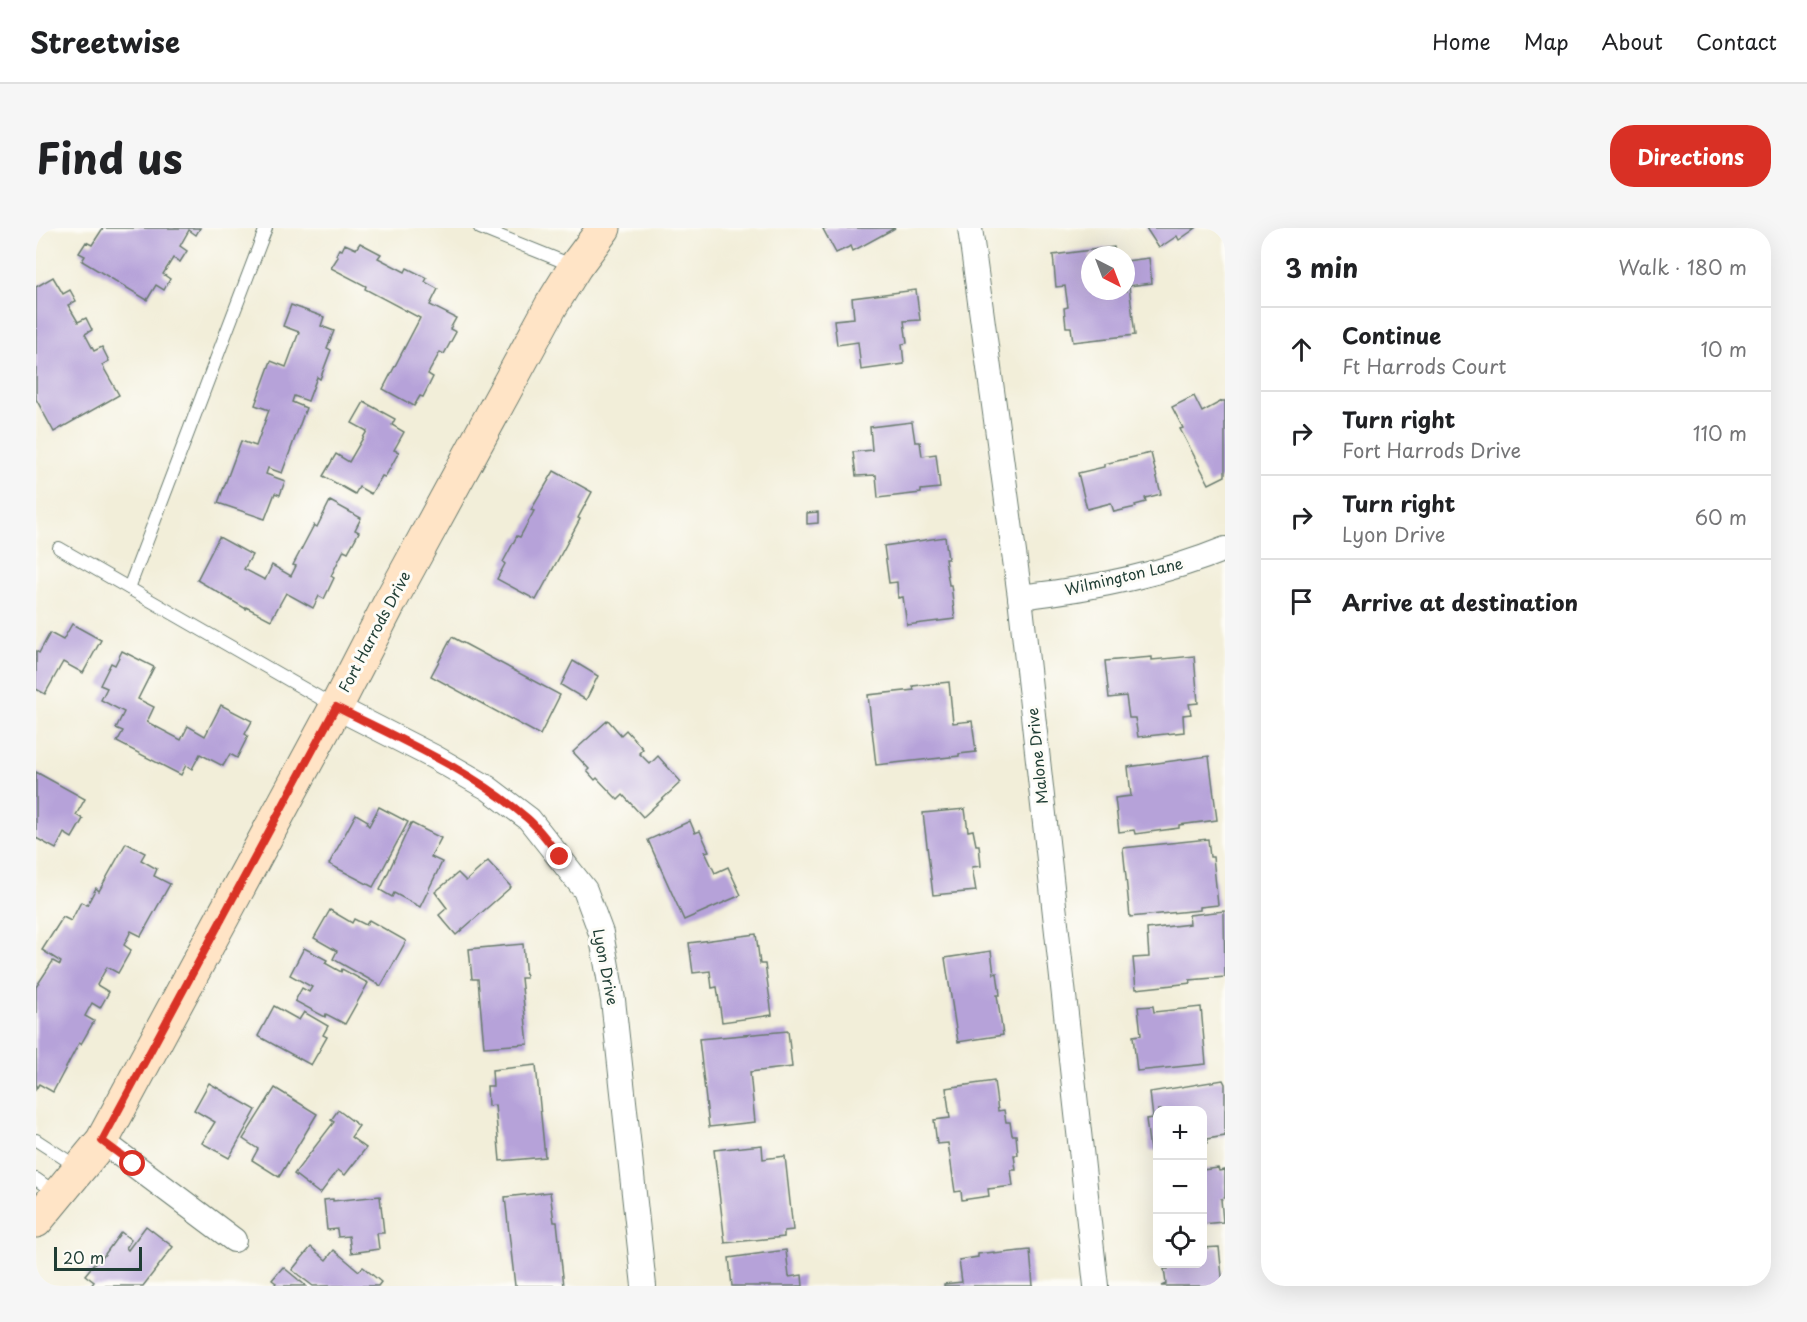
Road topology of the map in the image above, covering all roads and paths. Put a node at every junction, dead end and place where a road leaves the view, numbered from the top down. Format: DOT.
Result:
graph roads {
  1 [pos="266,228"];
  2 [pos="480,228"];
  3 [pos="604,228"];
  4 [pos="970,228"];
  5 [pos="575,267"];
  6 [pos="59,548"];
  7 [pos="1225,549"];
  8 [pos="129,588"];
  9 [pos="1020,597"];
  10 [pos="336,707"];
  11 [pos="36,1140"];
  12 [pos="102,1141"];
  13 [pos="80,1169"];
  14 [pos="47,1187"];
  15 [pos="36,1221"];
  16 [pos="234,1240"];
  17 [pos="644,1286"];
  18 [pos="1096,1286"];
  1 -- 8 [label="lane"];
  2 -- 5 [label="lane"];
  3 -- 5 [label="street, Fort Harrods Drive"];
  4 -- 9 [label="street, Malone Drive"];
  5 -- 10 [label="street, Fort Harrods Drive"];
  6 -- 8 [label="lane"];
  7 -- 9 [label="street, Wilmington Lane"];
  8 -- 10 [label="lane"];
  9 -- 18 [label="street, Malone Drive"];
  10 -- 12 [label="street, Fort Harrods Drive"];
  10 -- 17 [label="street, Lyon Drive"];
  11 -- 13 [label="lane"];
  12 -- 13 [label="street, Fort Harrods Drive"];
  12 -- 16 [label="street"];
  13 -- 14 [label="street, Fort Harrods Drive"];
  14 -- 15 [label="street, Fort Harrods Drive"];
}
